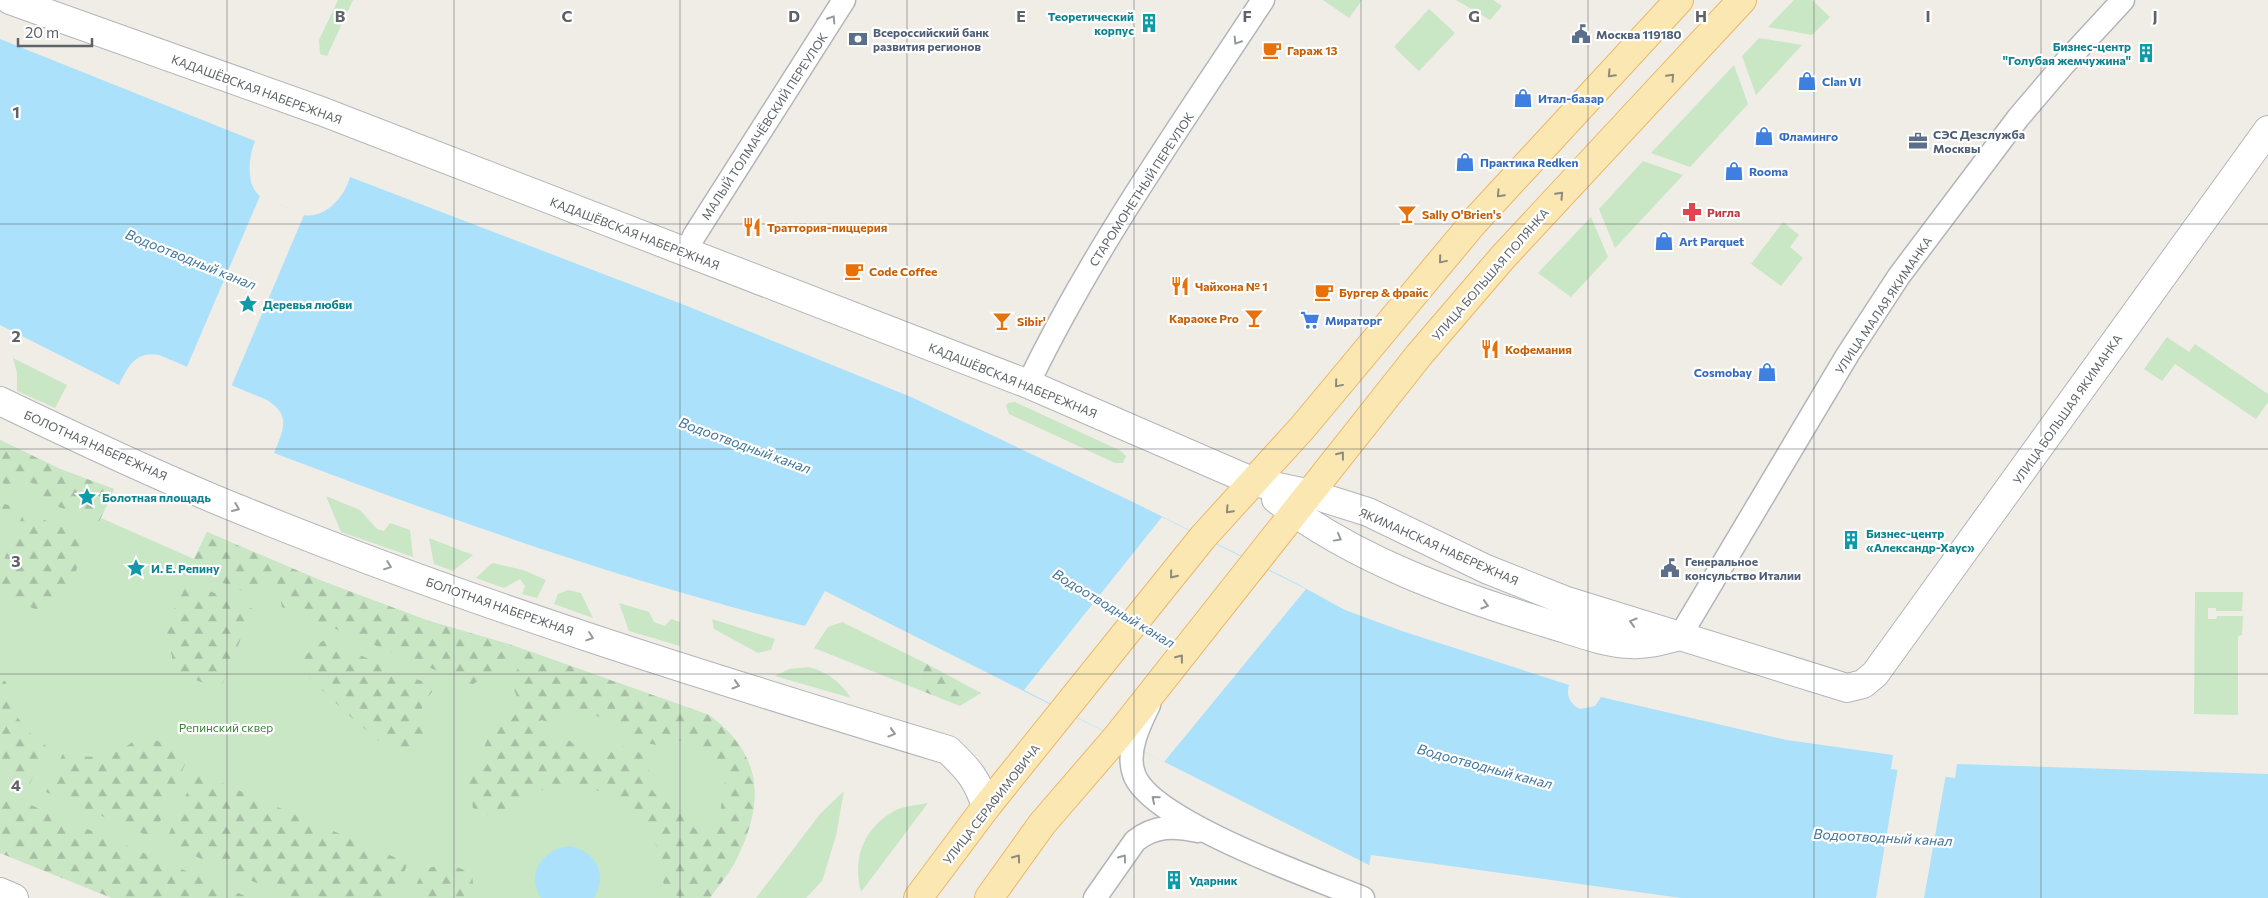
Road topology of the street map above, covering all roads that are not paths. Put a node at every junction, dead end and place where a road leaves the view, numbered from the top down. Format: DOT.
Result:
graph roads {
  1 [pos="10,0"];
  2 [pos="844,0"];
  3 [pos="1264,0"];
  4 [pos="1680,0"];
  5 [pos="1742,0"];
  6 [pos="2123,0"];
  7 [pos="2268,130"];
  8 [pos="686,253"];
  9 [pos="1028,384"];
  10 [pos="0,401"];
  11 [pos="1254,482"];
  12 [pos="1303,504"];
  13 [pos="1680,636"];
  14 [pos="1863,684"];
  15 [pos="1125,741"];
  16 [pos="986,807"];
  17 [pos="1211,834"];
  18 [pos="0,892"];
  19 [pos="14,898"];
  20 [pos="918,898"];
  21 [pos="989,898"];
  22 [pos="1095,898"];
  23 [pos="1363,898"];
  1 -- 8 [label="street, КАДАШЁВСКАЯ НАБЕРЕЖНАЯ"];
  8 -- 2 [label="street, МАЛЫЙ ТОЛМАЧЁВСКИЙ ПЕРЕУЛОК, one-way"];
  3 -- 9 [label="street, СТАРОМОНЕТНЫЙ ПЕРЕУЛОК, one-way"];
  4 -- 11 [label="main road, one-way"];
  12 -- 5 [label="main road, УЛИЦА БОЛЬШАЯ ПОЛЯНКА, one-way"];
  6 -- 13 [label="street, УЛИЦА МАЛАЯ ЯКИМАНКА"];
  7 -- 14 [label="street, УЛИЦА БОЛЬШАЯ ЯКИМАНКА"];
  8 -- 9 [label="street, КАДАШЁВСКАЯ НАБЕРЕЖНАЯ"];
  9 -- 11 [label="street, КАДАШЁВСКАЯ НАБЕРЕЖНАЯ"];
  10 -- 16 [label="street, БОЛОТНАЯ НАБЕРЕЖНАЯ, one-way"];
  11 -- 12 [label="street, КАДАШЁВСКАЯ НАБЕРЕЖНАЯ"];
  11 -- 16 [label="main road, УЛИЦА СЕРАФИМОВИЧА, one-way"];
  13 -- 12 [label="street, ЯКИМАНСКАЯ НАБЕРЕЖНАЯ, one-way"];
  12 -- 13 [label="street, one-way"];
  15 -- 12 [label="main road, УЛИЦА БОЛЬШАЯ ПОЛЯНКА, one-way"];
  13 -- 14 [label="street, ЯКИМАНСКАЯ НАБЕРЕЖНАЯ"];
  17 -- 15 [label="street, one-way"];
  21 -- 15 [label="main road, one-way"];
  16 -- 20 [label="main road, УЛИЦА СЕРАФИМОВИЧА"];
  22 -- 17 [label="street, one-way"];
  17 -- 23 [label="street"];
  18 -- 19 [label="street"];
}
